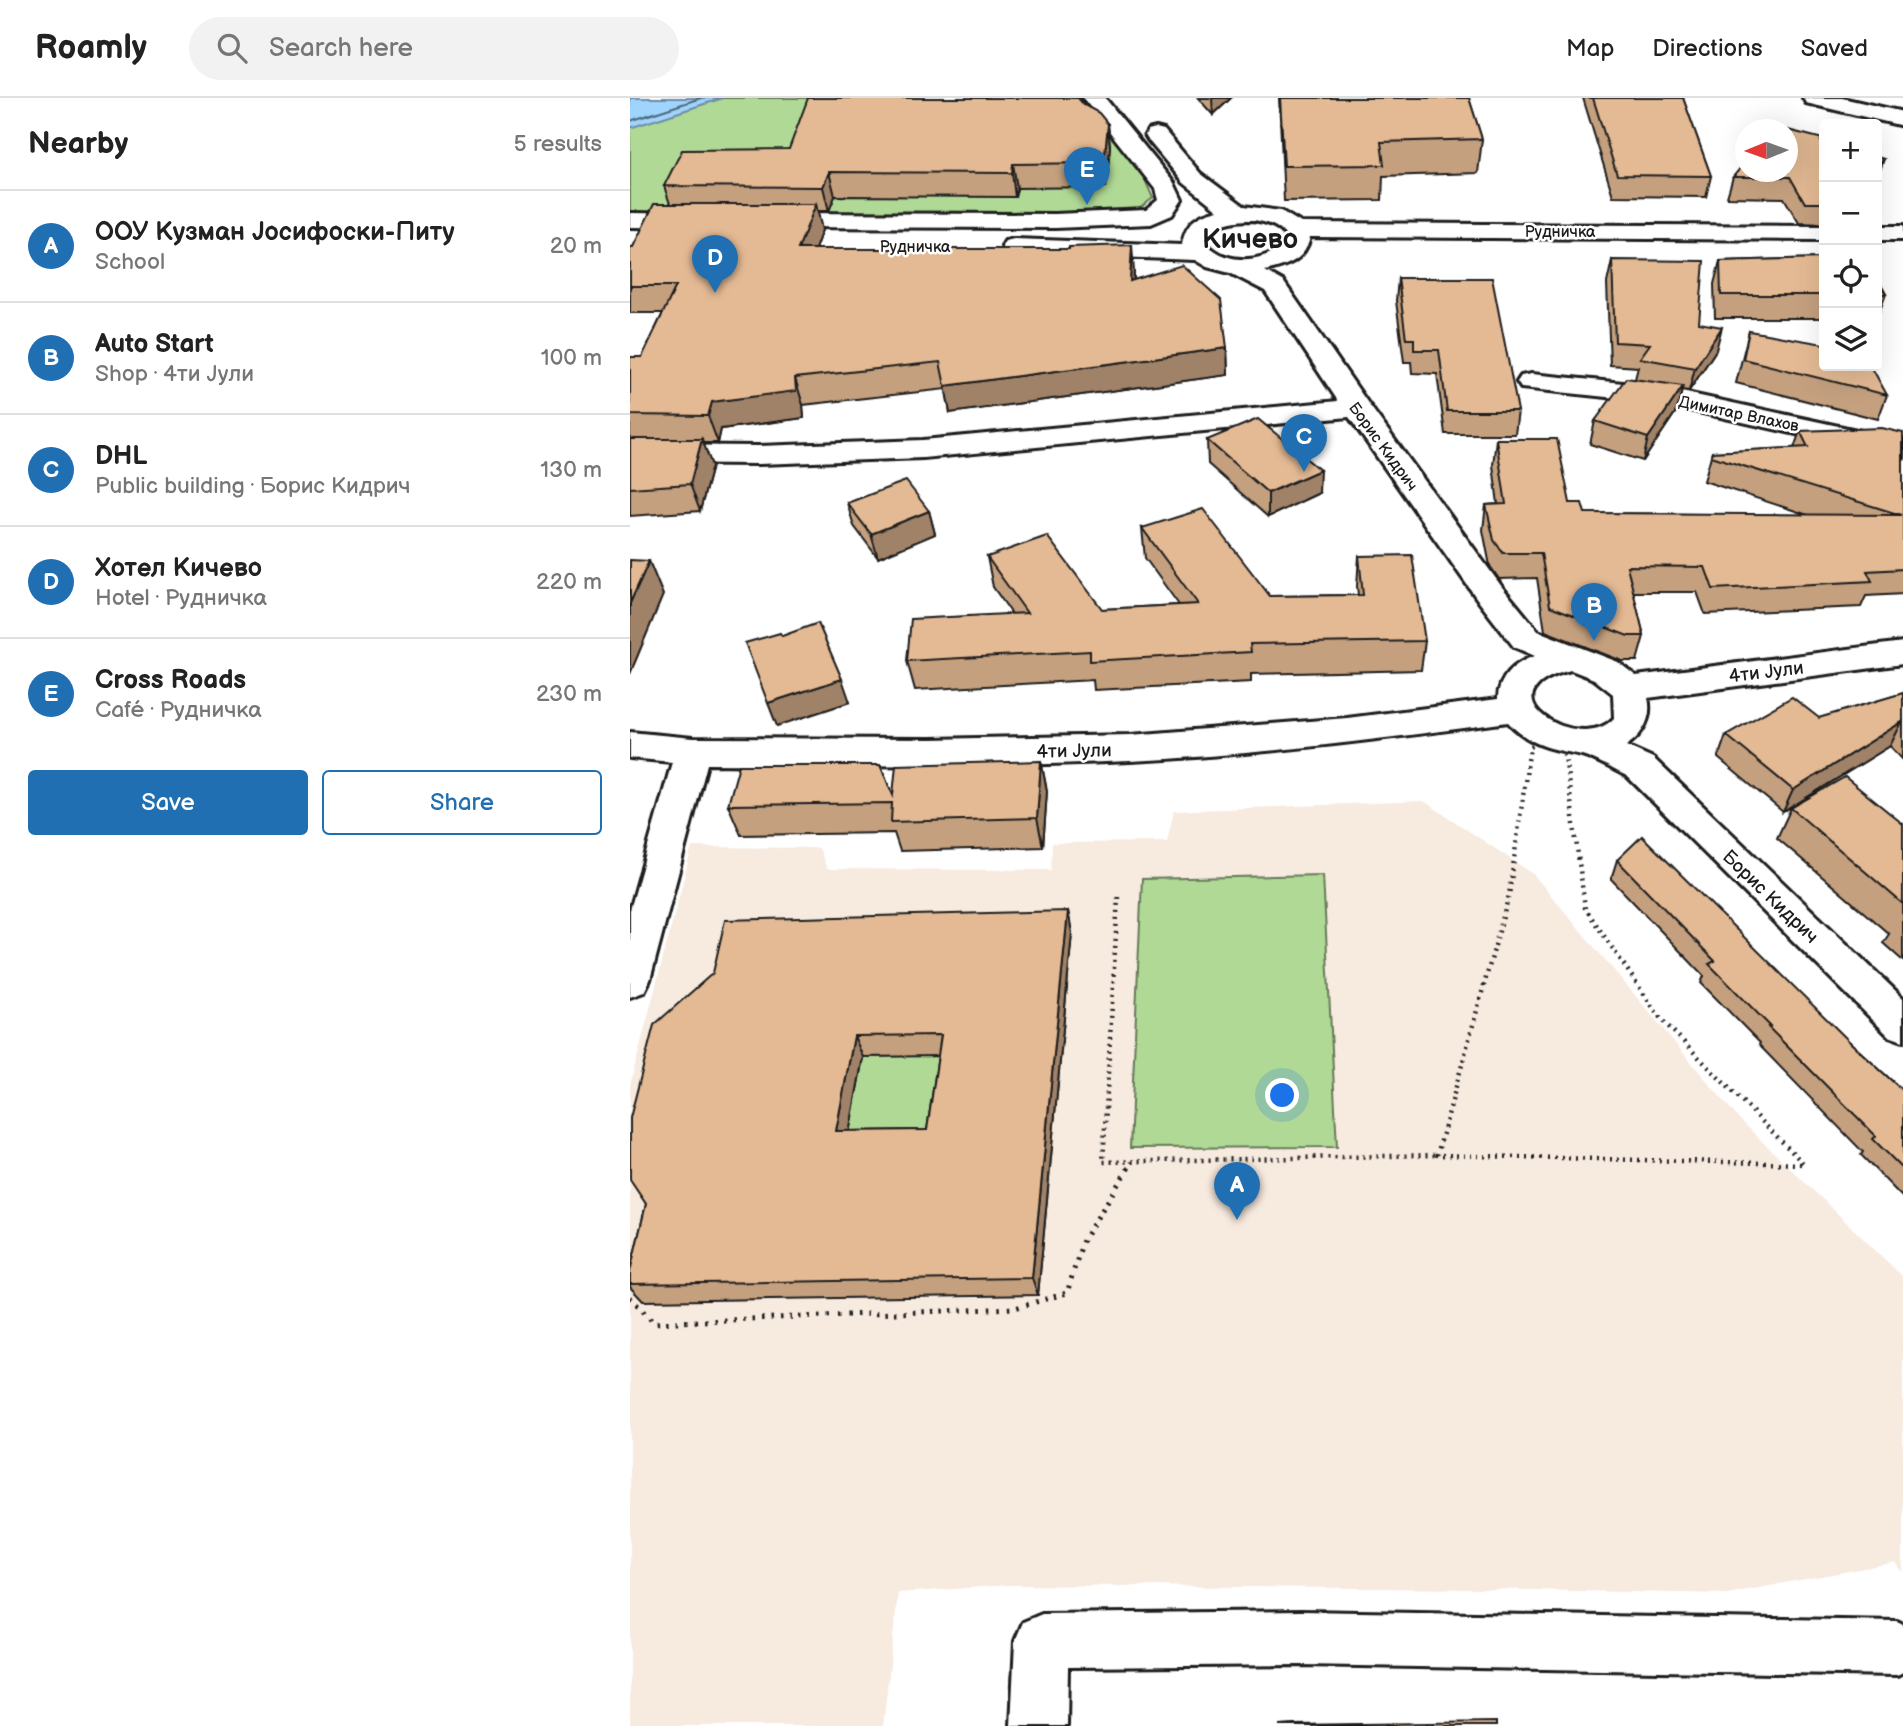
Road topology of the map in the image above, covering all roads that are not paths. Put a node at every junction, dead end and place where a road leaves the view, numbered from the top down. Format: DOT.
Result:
graph roads {
  1 [pos="1094,98"];
  2 [pos="1814,98"];
  3 [pos="1142,118"];
  4 [pos="1903,119"];
  5 [pos="1192,178"];
  6 [pos="1238,213"];
  7 [pos="630,220"];
  8 [pos="735,226"];
  9 [pos="630,233"];
  10 [pos="1819,233"];
  11 [pos="1882,233"];
  12 [pos="1903,233"];
  13 [pos="1203,234"];
  14 [pos="1294,243"];
  15 [pos="1819,245"];
  16 [pos="1882,245"];
  17 [pos="1903,245"];
  18 [pos="992,246"];
  19 [pos="1235,266"];
  20 [pos="1274,286"];
  21 [pos="1531,382"];
  22 [pos="1357,408"];
  23 [pos="1903,449"];
  24 [pos="630,454"];
  25 [pos="1903,653"];
  26 [pos="1526,655"];
  27 [pos="1629,689"];
  28 [pos="1516,709"];
  29 [pos="1630,724"];
  30 [pos="1590,744"];
  31 [pos="630,745"];
  32 [pos="693,751"];
  33 [pos="1640,767"];
  34 [pos="630,980"];
  35 [pos="1903,1024"];
  36 [pos="1897,1648"];
  37 [pos="1039,1726"];
  1 -- 8 [label="street"];
  2 -- 4 [label="street"];
  3 -- 5 [label="street"];
  5 -- 6 [label="street"];
  5 -- 13 [label="street"];
  6 -- 13 [label="street"];
  6 -- 14 [label="street"];
  7 -- 8 [label="street"];
  8 -- 9 [label="street, Рудничка"];
  8 -- 13 [label="street, Рудничка"];
  10 -- 14 [label="street, Рудничка"];
  11 -- 12 [label="street"];
  13 -- 18 [label="street"];
  13 -- 19 [label="street, Борис Кидрич"];
  14 -- 15 [label="street, Рудничка"];
  14 -- 19 [label="street"];
  14 -- 20 [label="street"];
  16 -- 17 [label="street"];
  19 -- 20 [label="street, Борис Кидрич"];
  20 -- 22 [label="street, Борис Кидрич"];
  21 -- 23 [label="street, Димитар Влахов"];
  22 -- 24 [label="street"];
  22 -- 26 [label="street, Борис Кидрич"];
  25 -- 27 [label="street, 4ти Јули"];
  26 -- 27 [label="street"];
  26 -- 28 [label="street"];
  27 -- 29 [label="street"];
  28 -- 30 [label="street"];
  28 -- 32 [label="street, 4ти Јули"];
  29 -- 30 [label="street"];
  29 -- 33 [label="street"];
  30 -- 33 [label="street"];
  31 -- 32 [label="street, 4ти Јули"];
  32 -- 34 [label="street"];
  33 -- 35 [label="street, Борис Кидрич"];
  36 -- 37 [label="street"];
}
